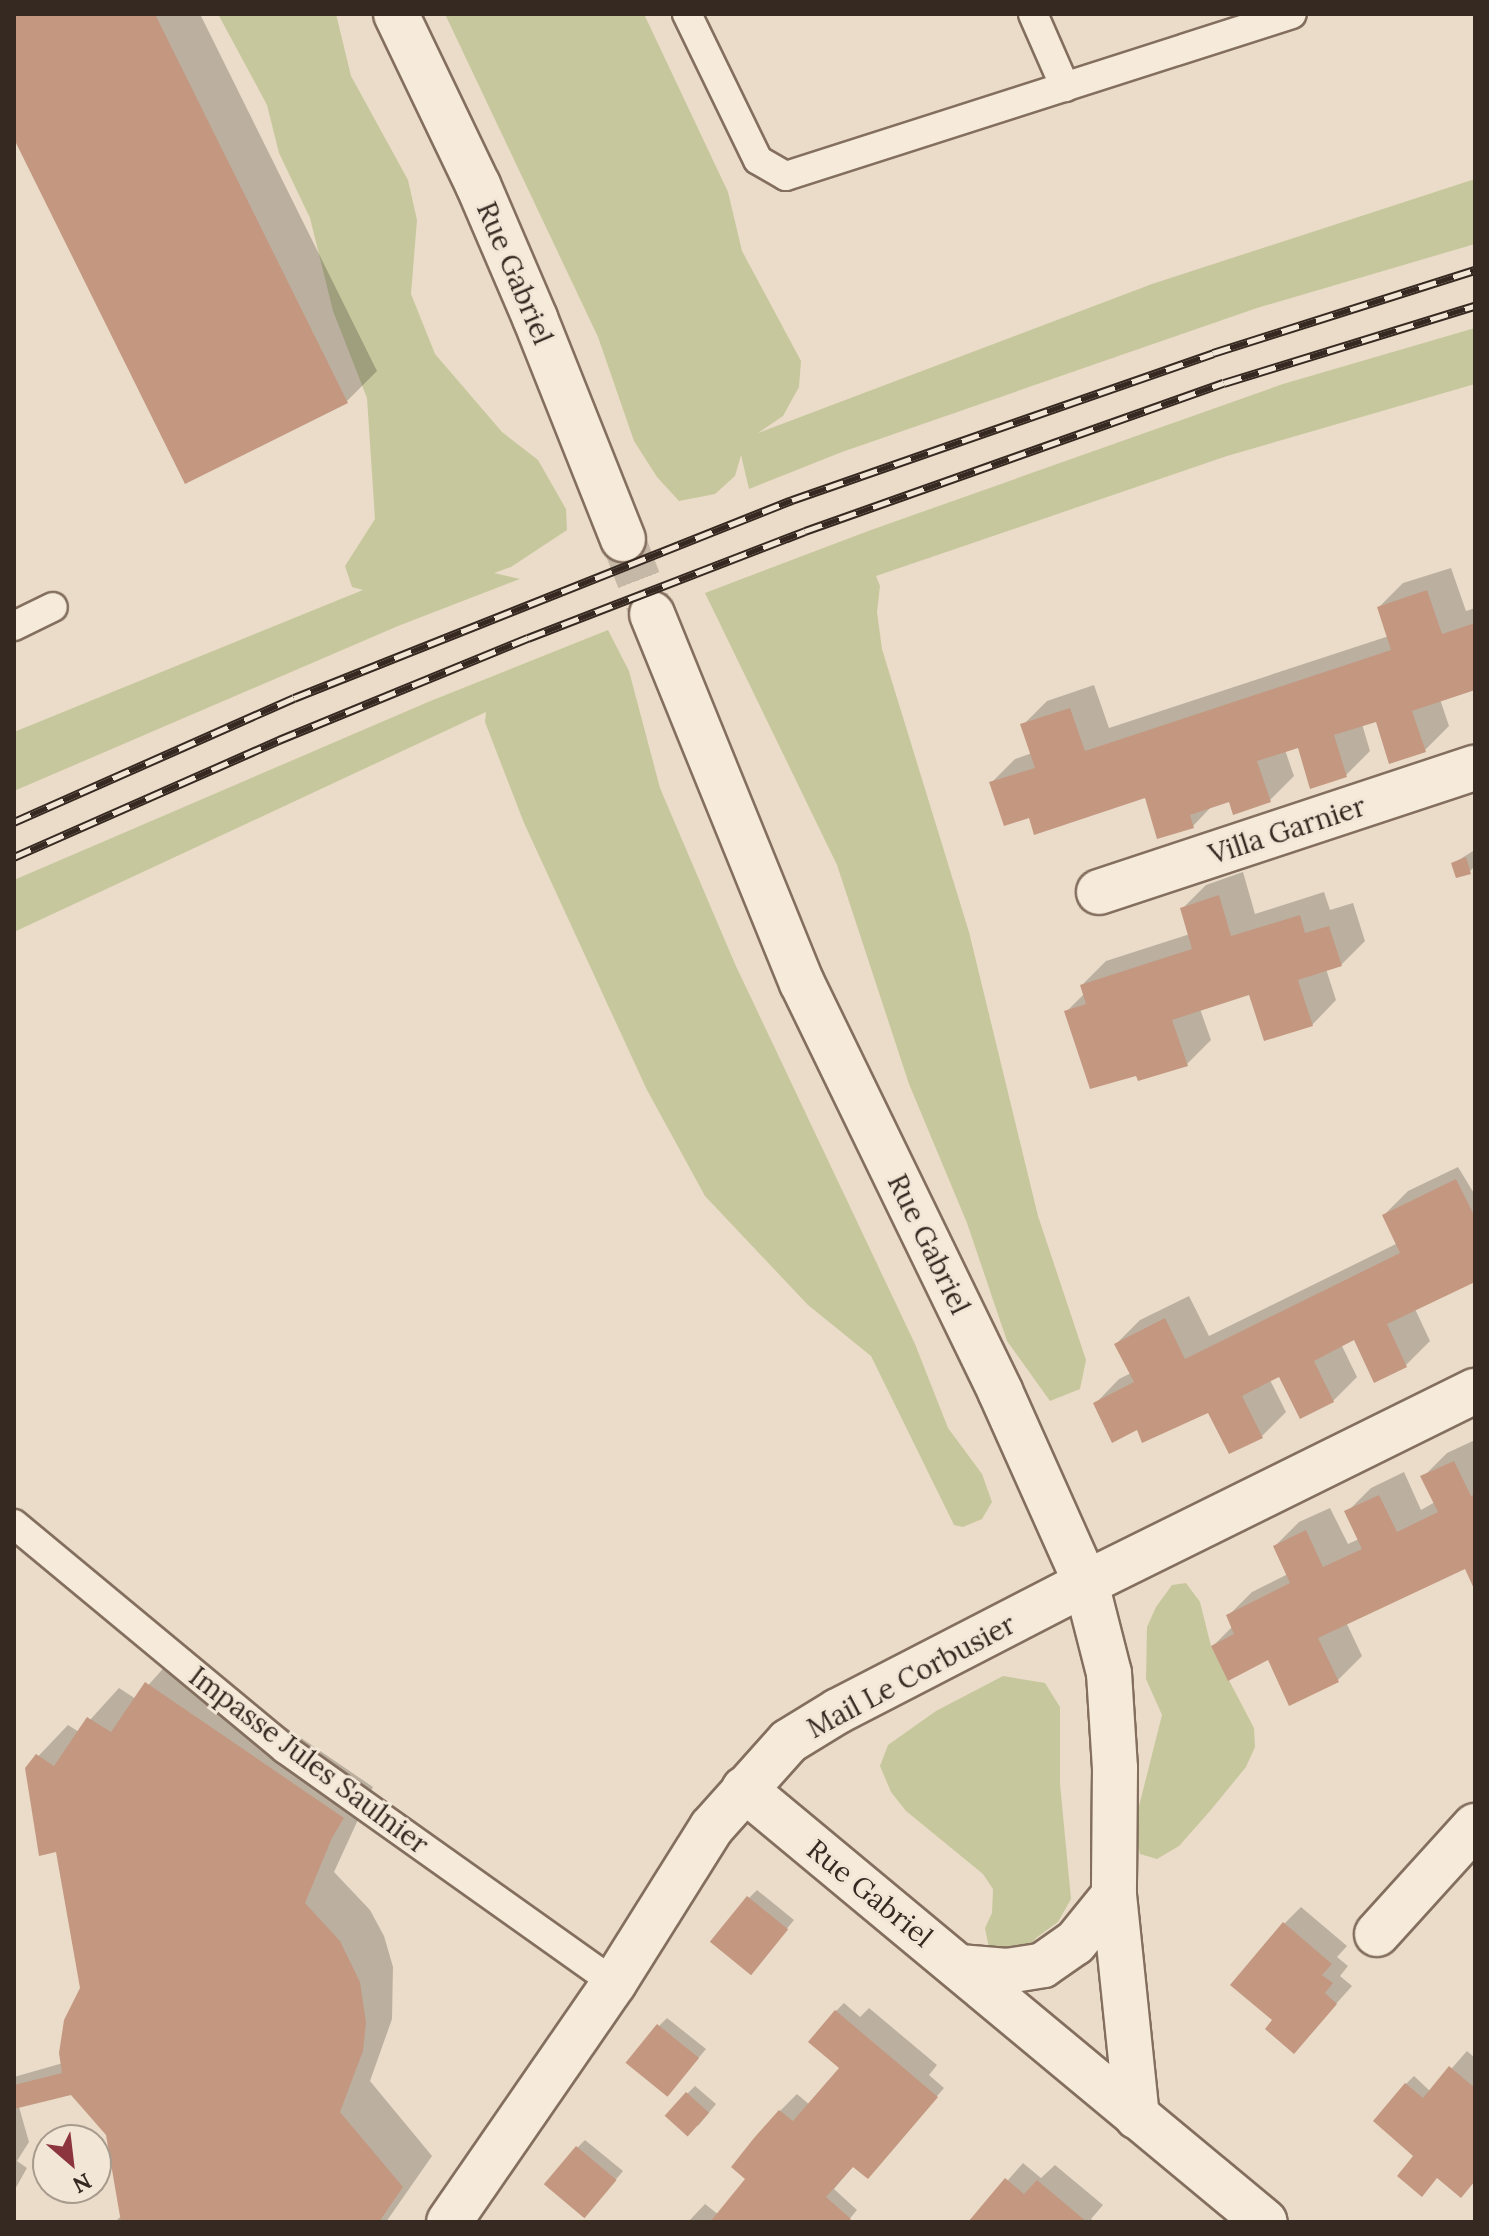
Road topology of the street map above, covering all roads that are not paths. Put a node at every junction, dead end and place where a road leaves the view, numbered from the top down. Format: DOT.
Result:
graph roads {
  1 [pos="396,14"];
  2 [pos="687,14"];
  3 [pos="1033,14"];
  4 [pos="1292,14"];
  5 [pos="1065,87"];
  6 [pos="623,539"];
  7 [pos="53,607"];
  8 [pos="652,614"];
  9 [pos="14,626"];
  10 [pos="1475,768"];
  11 [pos="1099,892"];
  12 [pos="1475,1391"];
  13 [pos="14,1524"];
  14 [pos="1086,1583"];
  15 [pos="744,1789"];
  16 [pos="1475,1826"];
  17 [pos="1114,1895"];
  18 [pos="1377,1934"];
  19 [pos="959,1967"];
  20 [pos="614,1983"];
  21 [pos="1137,2117"];
  22 [pos="449,2222"];
  23 [pos="1265,2222"];
  1 -- 6 [label="street, Rue Gabriel"];
  2 -- 5 [label="lane"];
  3 -- 5 [label="lane"];
  4 -- 5 [label="lane"];
  7 -- 9 [label="lane"];
  8 -- 14 [label="street, Rue Gabriel"];
  10 -- 11 [label="street, Villa Garnier"];
  12 -- 14 [label="street, Mail Le Corbusier"];
  13 -- 20 [label="lane, Impasse Jules Saulnier"];
  14 -- 15 [label="street, Mail Le Corbusier"];
  14 -- 17 [label="street, Rue Gabriel"];
  15 -- 19 [label="street, Rue Gabriel"];
  15 -- 20 [label="street, Mail Le Corbusier"];
  16 -- 18 [label="street"];
  17 -- 19 [label="street, Rue Gabriel"];
  17 -- 21 [label="street, Rue Gabriel"];
  19 -- 21 [label="street, Rue Gabriel"];
  20 -- 22 [label="street, Mail Le Corbusier"];
  21 -- 23 [label="street, Rue Gabriel"];
}
